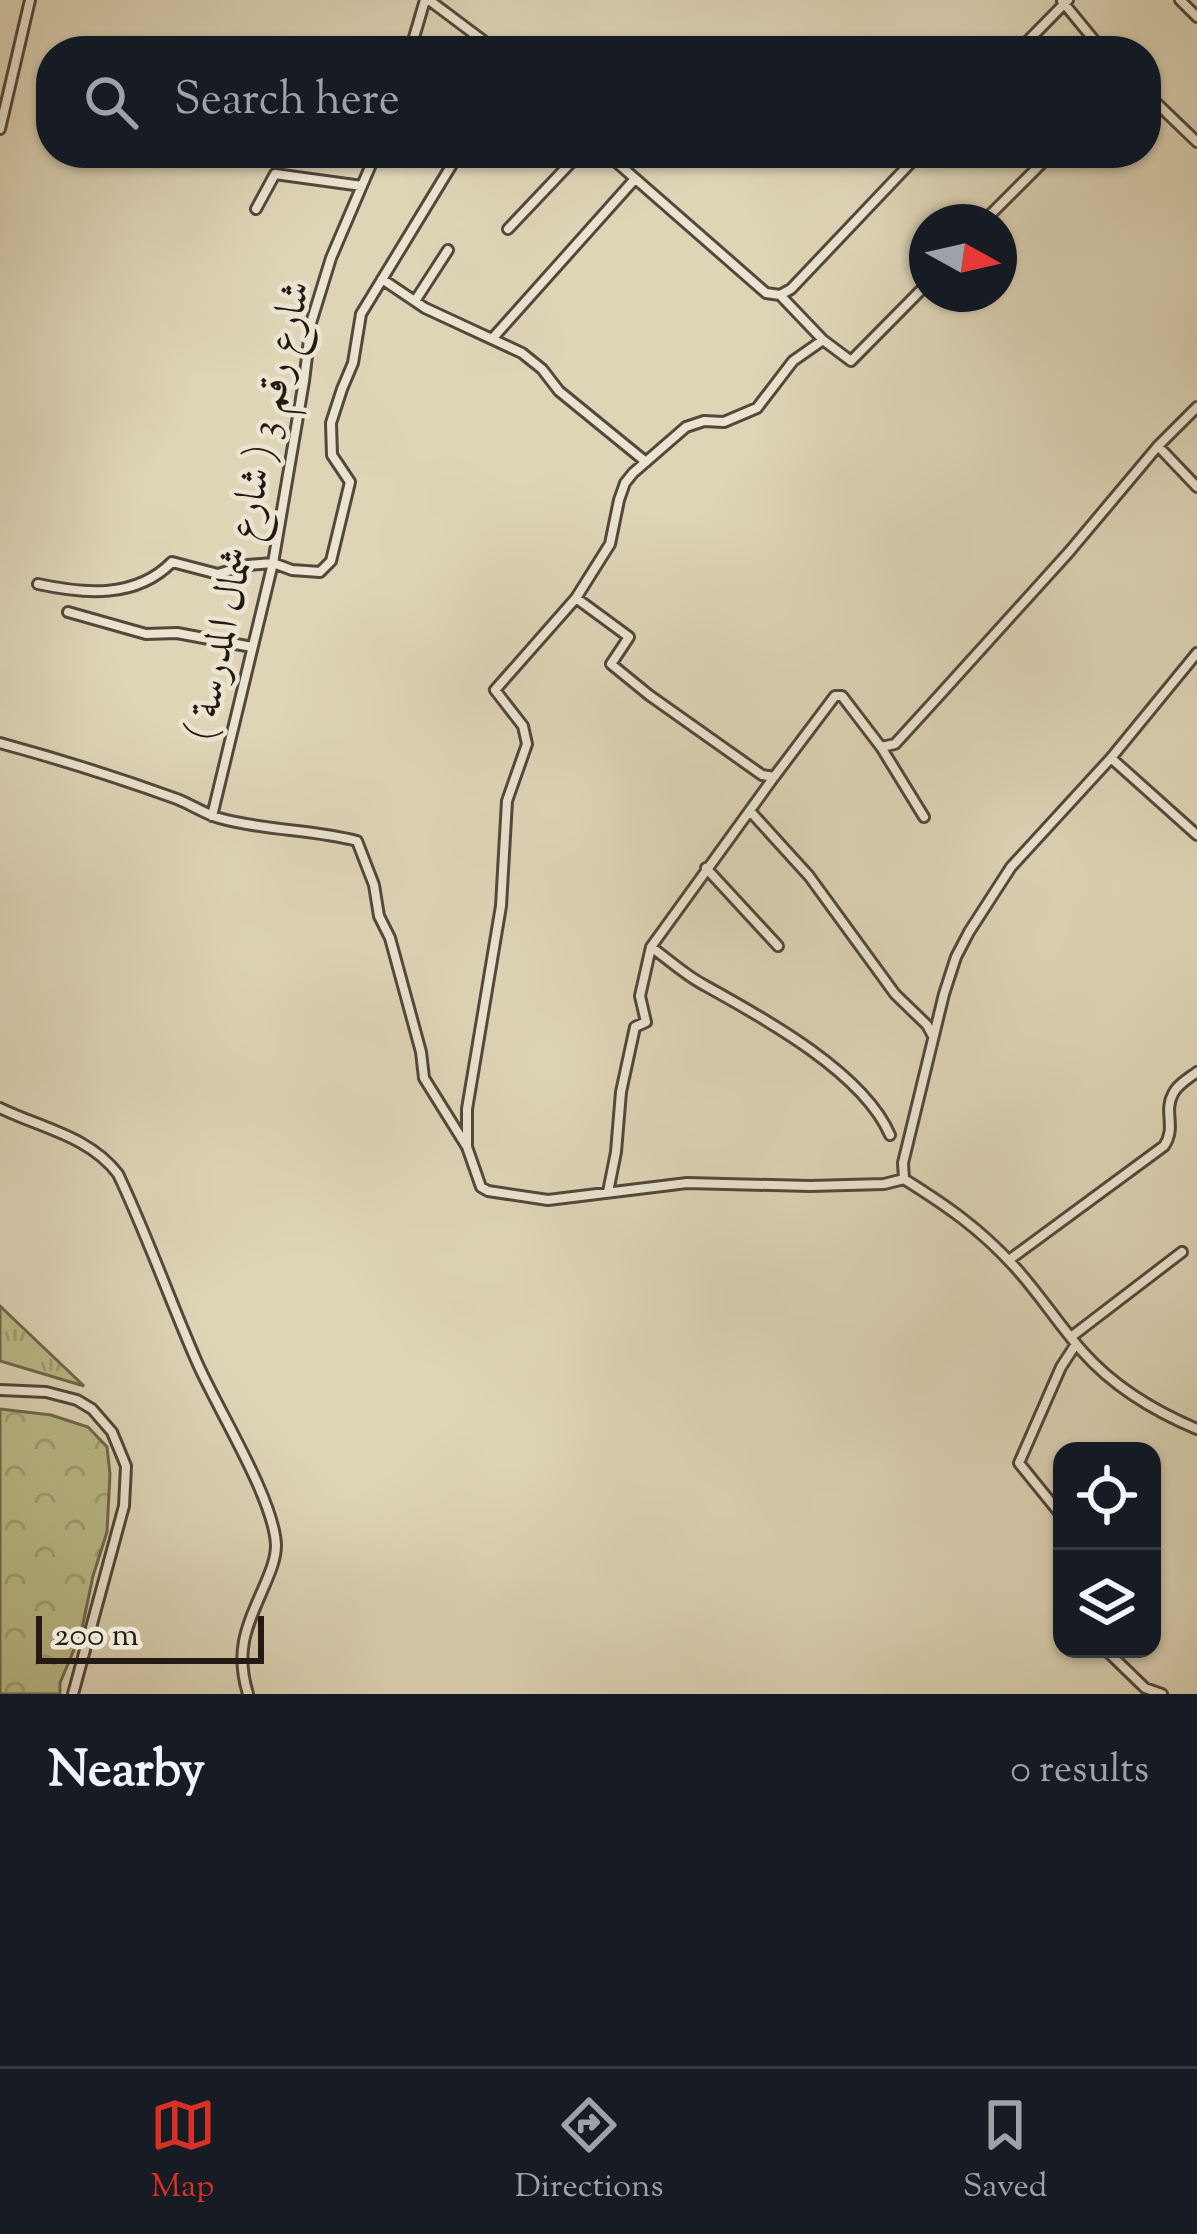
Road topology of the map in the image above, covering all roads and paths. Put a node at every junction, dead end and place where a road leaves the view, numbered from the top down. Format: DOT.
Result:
graph roads {
  1 [pos="30,0"];
  2 [pos="427,0"];
  3 [pos="1180,0"];
  4 [pos="1064,1"];
  5 [pos="1197,17"];
  6 [pos="415,36"];
  7 [pos="476,36"];
  8 [pos="1032,36"];
  9 [pos="1088,36"];
  10 [pos="1161,107"];
  11 [pos="0,128"];
  12 [pos="1197,142"];
  13 [pos="370,168"];
  14 [pos="450,168"];
  15 [pos="566,168"];
  16 [pos="622,168"];
  17 [pos="906,168"];
  18 [pos="1037,168"];
  19 [pos="634,180"];
  20 [pos="362,186"];
  21 [pos="1001,204"];
  22 [pos="256,209"];
  23 [pos="508,230"];
  24 [pos="448,250"];
  25 [pos="382,279"];
  26 [pos="780,296"];
  27 [pos="415,302"];
  28 [pos="909,302"];
  29 [pos="492,339"];
  30 [pos="824,340"];
  31 [pos="1197,407"];
  32 [pos="1158,446"];
  33 [pos="646,462"];
  34 [pos="1197,487"];
  35 [pos="273,562"];
  36 [pos="38,584"];
  37 [pos="576,598"];
  38 [pos="68,612"];
  39 [pos="252,647"];
  40 [pos="1197,653"];
  41 [pos="0,743"];
  42 [pos="881,747"];
  43 [pos="1111,758"];
  44 [pos="774,776"];
  45 [pos="750,812"];
  46 [pos="212,816"];
  47 [pos="924,817"];
  48 [pos="1197,835"];
  49 [pos="706,868"];
  50 [pos="778,946"];
  51 [pos="651,947"];
  52 [pos="934,1037"];
  53 [pos="1197,1072"];
  54 [pos="0,1108"];
  55 [pos="890,1135"];
  56 [pos="467,1148"];
  57 [pos="904,1179"];
  58 [pos="608,1192"];
  59 [pos="1181,1252"];
  60 [pos="1009,1260"];
  61 [pos="1074,1341"];
  62 [pos="0,1390"];
  63 [pos="1197,1430"];
  64 [pos="1053,1505"];
  65 [pos="1114,1658"];
  66 [pos="73,1694"];
  67 [pos="248,1694"];
  68 [pos="1162,1694"];
  1 -- 11 [label="street"];
  2 -- 6 [label="street"];
  2 -- 7 [label="street"];
  3 -- 5 [label="street"];
  4 -- 8 [label="street"];
  4 -- 9 [label="street"];
  10 -- 12 [label="street"];
  13 -- 20 [label="street, شارع رقم 3 ( شارع شمال المدرسة )"];
  14 -- 25 [label="street"];
  15 -- 23 [label="street"];
  16 -- 19 [label="street"];
  17 -- 26 [label="street"];
  18 -- 21 [label="street"];
  19 -- 26 [label="street"];
  19 -- 29 [label="street"];
  20 -- 22 [label="street"];
  20 -- 35 [label="street, شارع رقم 3 ( شارع شمال المدرسة )"];
  24 -- 27 [label="street"];
  25 -- 27 [label="street"];
  25 -- 35 [label="street"];
  26 -- 30 [label="street"];
  27 -- 29 [label="street"];
  28 -- 30 [label="street"];
  29 -- 33 [label="street"];
  30 -- 33 [label="street"];
  31 -- 32 [label="street"];
  32 -- 34 [label="street"];
  32 -- 42 [label="street"];
  33 -- 37 [label="street"];
  35 -- 36 [label="street"];
  35 -- 39 [label="street, شارع رقم 3 ( شارع شمال المدرسة )"];
  37 -- 44 [label="street"];
  37 -- 56 [label="street"];
  38 -- 39 [label="street"];
  39 -- 46 [label="street, شارع رقم 3 ( شارع شمال المدرسة )"];
  40 -- 43 [label="street"];
  41 -- 46 [label="street"];
  42 -- 44 [label="street"];
  42 -- 47 [label="street"];
  43 -- 48 [label="street"];
  43 -- 52 [label="street"];
  44 -- 45 [label="street"];
  45 -- 49 [label="street"];
  45 -- 52 [label="street"];
  46 -- 56 [label="street"];
  49 -- 50 [label="street"];
  49 -- 51 [label="street"];
  51 -- 55 [label="street"];
  51 -- 58 [label="street"];
  52 -- 57 [label="street"];
  53 -- 60 [label="street"];
  54 -- 67 [label="street"];
  56 -- 58 [label="street"];
  57 -- 58 [label="street"];
  57 -- 60 [label="street"];
  59 -- 61 [label="street"];
  60 -- 61 [label="street"];
  61 -- 63 [label="street"];
  61 -- 64 [label="street"];
  62 -- 66 [label="street"];
  65 -- 68 [label="street"];
}
